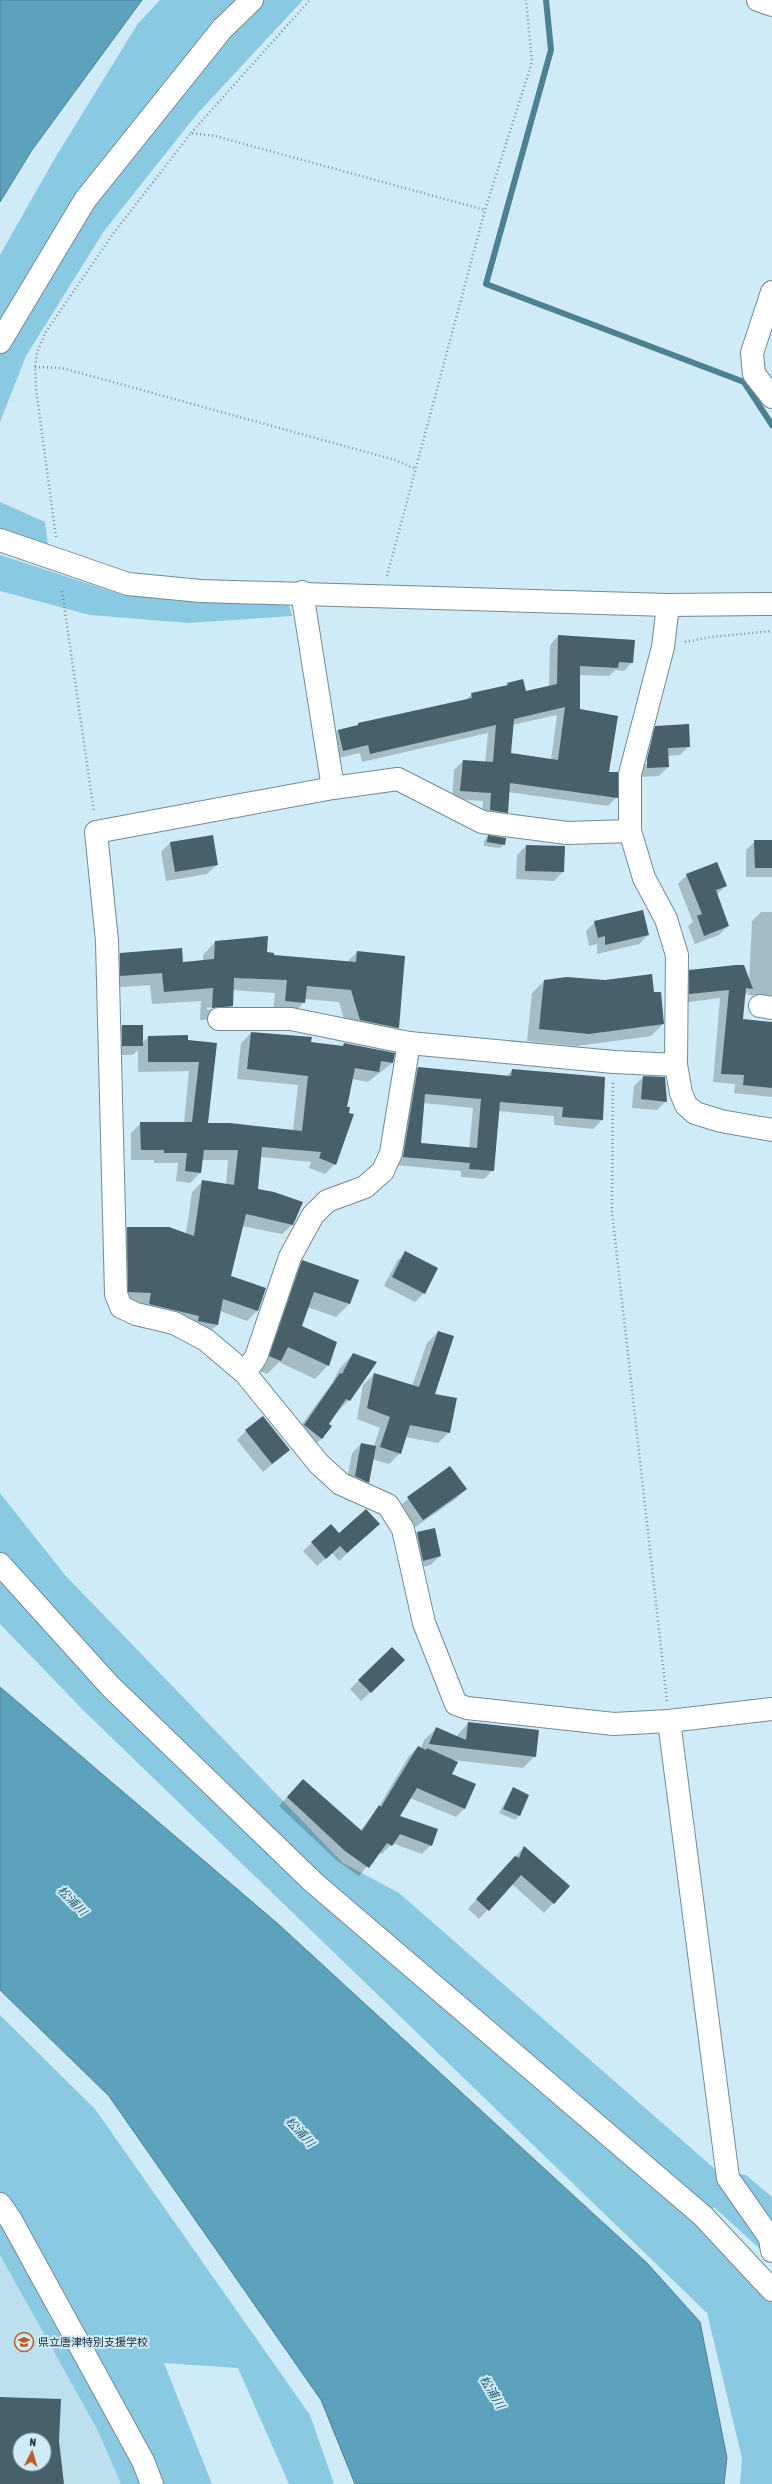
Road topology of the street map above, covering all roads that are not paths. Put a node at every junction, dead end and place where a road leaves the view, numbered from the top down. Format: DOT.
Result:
graph roads {
  1 [pos="252,0"];
  2 [pos="758,0"];
  3 [pos="772,5"];
  4 [pos="772,292"];
  5 [pos="0,342"];
  6 [pos="772,396"];
  7 [pos="0,540"];
  8 [pos="302,592"];
  9 [pos="772,604"];
  10 [pos="668,605"];
  11 [pos="333,788"];
  12 [pos="630,831"];
  13 [pos="219,1019"];
  14 [pos="409,1043"];
  15 [pos="676,1065"];
  16 [pos="772,1130"];
  17 [pos="245,1372"];
  18 [pos="0,1564"];
  19 [pos="772,1709"];
  20 [pos="669,1721"];
  21 [pos="0,2204"];
  22 [pos="772,2251"];
  23 [pos="772,2290"];
  24 [pos="152,2484"];
  1 -- 5 [label="street"];
  2 -- 3 [label="street"];
  4 -- 6 [label="street"];
  7 -- 8 [label="street"];
  8 -- 10 [label="street"];
  8 -- 11 [label="street"];
  9 -- 10 [label="street"];
  10 -- 12 [label="street"];
  11 -- 12 [label="street"];
  11 -- 17 [label="street"];
  12 -- 15 [label="street"];
  13 -- 14 [label="street"];
  14 -- 15 [label="street"];
  14 -- 17 [label="street"];
  15 -- 16 [label="street"];
  17 -- 20 [label="street"];
  18 -- 23 [label="street"];
  19 -- 20 [label="street"];
  20 -- 22 [label="street"];
  21 -- 24 [label="street"];
}
